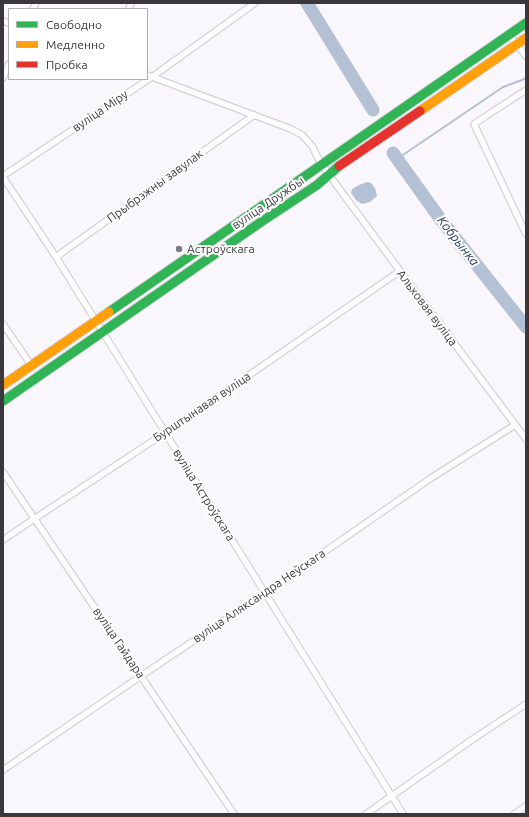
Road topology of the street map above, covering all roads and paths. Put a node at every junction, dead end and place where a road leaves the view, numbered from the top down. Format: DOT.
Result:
graph roads {
  1 [pos="255,3"];
  2 [pos="526,23"];
  3 [pos="526,27"];
  4 [pos="509,35"];
  5 [pos="526,38"];
  6 [pos="516,45"];
  7 [pos="526,56"];
  8 [pos="8,66"];
  9 [pos="150,76"];
  10 [pos="3,78"];
  11 [pos="144,80"];
  12 [pos="526,90"];
  13 [pos="254,115"];
  14 [pos="382,123"];
  15 [pos="322,164"];
  16 [pos="330,175"];
  17 [pos="3,177"];
  18 [pos="261,222"];
  19 [pos="526,234"];
  20 [pos="56,257"];
  21 [pos="400,271"];
  22 [pos="163,275"];
  23 [pos="96,320"];
  24 [pos="3,324"];
  25 [pos="102,332"];
  26 [pos="28,368"];
  27 [pos="36,377"];
  28 [pos="3,385"];
  29 [pos="3,390"];
  30 [pos="3,401"];
  31 [pos="516,425"];
  32 [pos="165,433"];
  33 [pos="526,439"];
  34 [pos="3,472"];
  35 [pos="34,519"];
  36 [pos="3,540"];
  37 [pos="265,593"];
  38 [pos="141,676"];
  39 [pos="526,704"];
  40 [pos="3,770"];
  41 [pos="392,796"];
  42 [pos="526,806"];
  43 [pos="234,814"];
  44 [pos="366,814"];
  45 [pos="403,814"];
  46 [pos="514,814"];
  1 -- 9 [label="street, вуліца Міру"];
  2 -- 4 [label="main road, вуліца Дружбы"];
  3 -- 6 [label="main road"];
  4 -- 6 [label="street"];
  4 -- 14 [label="main road, вуліца Дружбы"];
  5 -- 6 [label="main road, вуліца Дружбы"];
  6 -- 7 [label="street"];
  6 -- 16 [label="main road, вуліца Дружбы"];
  8 -- 10 [label="street"];
  9 -- 13 [label="street, Альховая вуліца"];
  11 -- 17 [label="street, вуліца Міру"];
  12 -- 19 [label="street"];
  13 -- 15 [label="street, Альховая вуліца"];
  13 -- 20 [label="street, Прыбрэжны завулак"];
  14 -- 15 [label="main road, вуліца Дружбы"];
  14 -- 16 [label="main road"];
  15 -- 16 [label="street, Альховая вуліца"];
  15 -- 18 [label="main road"];
  15 -- 22 [label="main road, вуліца Дружбы"];
  16 -- 18 [label="main road, вуліца Дружбы"];
  16 -- 21 [label="street, Альховая вуліца"];
  17 -- 20 [label="street, вуліца Астроўскага"];
  18 -- 25 [label="main road, вуліца Дружбы"];
  20 -- 23 [label="street, вуліца Астроўскага"];
  21 -- 31 [label="street, Альховая вуліца"];
  21 -- 32 [label="street, Бурштынавая вуліца"];
  22 -- 23 [label="main road, вуліца Дружбы"];
  22 -- 25 [label="main road"];
  23 -- 25 [label="street, вуліца Астроўскага"];
  23 -- 26 [label="main road, вуліца Дружбы"];
  23 -- 27 [label="main road"];
  24 -- 26 [label="street"];
  25 -- 27 [label="main road, вуліца Дружбы"];
  25 -- 32 [label="street, вуліца Астроўскага"];
  26 -- 28 [label="main road, вуліца Дружбы"];
  26 -- 29 [label="main road"];
  27 -- 30 [label="main road, вуліца Дружбы"];
  31 -- 33 [label="street, Альховая вуліца"];
  31 -- 37 [label="street, вуліца Аляксандра Неўскага"];
  32 -- 35 [label="street, Бурштынавая вуліца"];
  32 -- 37 [label="street, вуліца Астроўскага"];
  34 -- 35 [label="street, вуліца Гайдара"];
  35 -- 36 [label="street, Бурштынавая вуліца"];
  35 -- 38 [label="street, вуліца Гайдара"];
  37 -- 38 [label="street, вуліца Аляксандра Неўскага"];
  37 -- 41 [label="street, вуліца Астроўскага"];
  38 -- 40 [label="street, вуліца Аляксандра Неўскага"];
  38 -- 43 [label="street, вуліца Гайдара"];
  39 -- 41 [label="street"];
  41 -- 44 [label="street"];
  41 -- 45 [label="street, вуліца Астроўскага"];
  42 -- 46 [label="street"];
}
